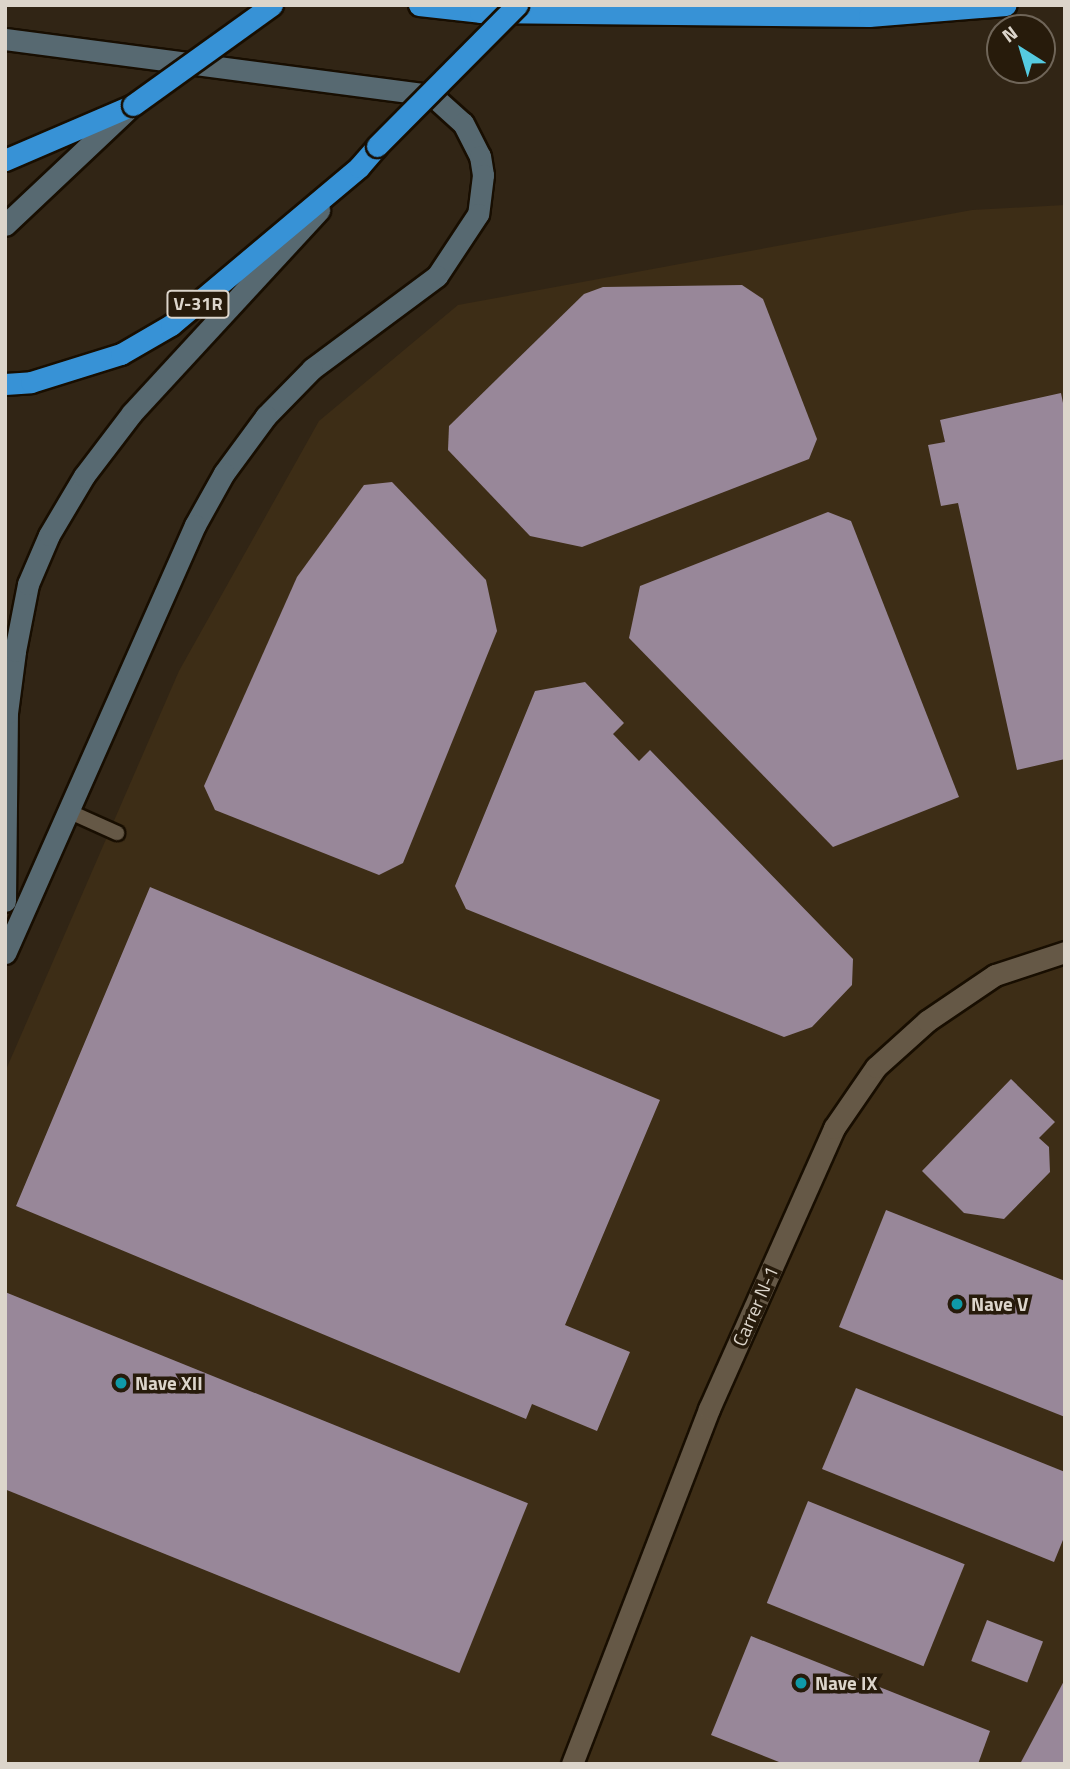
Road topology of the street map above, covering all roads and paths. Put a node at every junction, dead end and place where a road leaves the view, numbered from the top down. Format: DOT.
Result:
graph roads {
  1 [pos="272,5"];
  2 [pos="419,5"];
  3 [pos="517,5"];
  4 [pos="1006,5"];
  5 [pos="5,39"];
  6 [pos="133,105"];
  7 [pos="5,160"];
  8 [pos="359,167"];
  9 [pos="5,225"];
  10 [pos="5,384"];
  11 [pos="68,811"];
  12 [pos="117,832"];
  13 [pos="5,901"];
  14 [pos="1065,952"];
  15 [pos="5,953"];
  16 [pos="572,1764"];
  1 -- 6 [label="highway, bridge"];
  2 -- 4 [label="highway"];
  3 -- 8 [label="highway, V-31R, bridge"];
  5 -- 11 [label="street"];
  6 -- 7 [label="highway"];
  6 -- 9 [label="street"];
  8 -- 10 [label="highway, V-31R"];
  8 -- 13 [label="street"];
  11 -- 12 [label="lane"];
  11 -- 15 [label="street"];
  14 -- 16 [label="street, Carrer N-1"];
}
